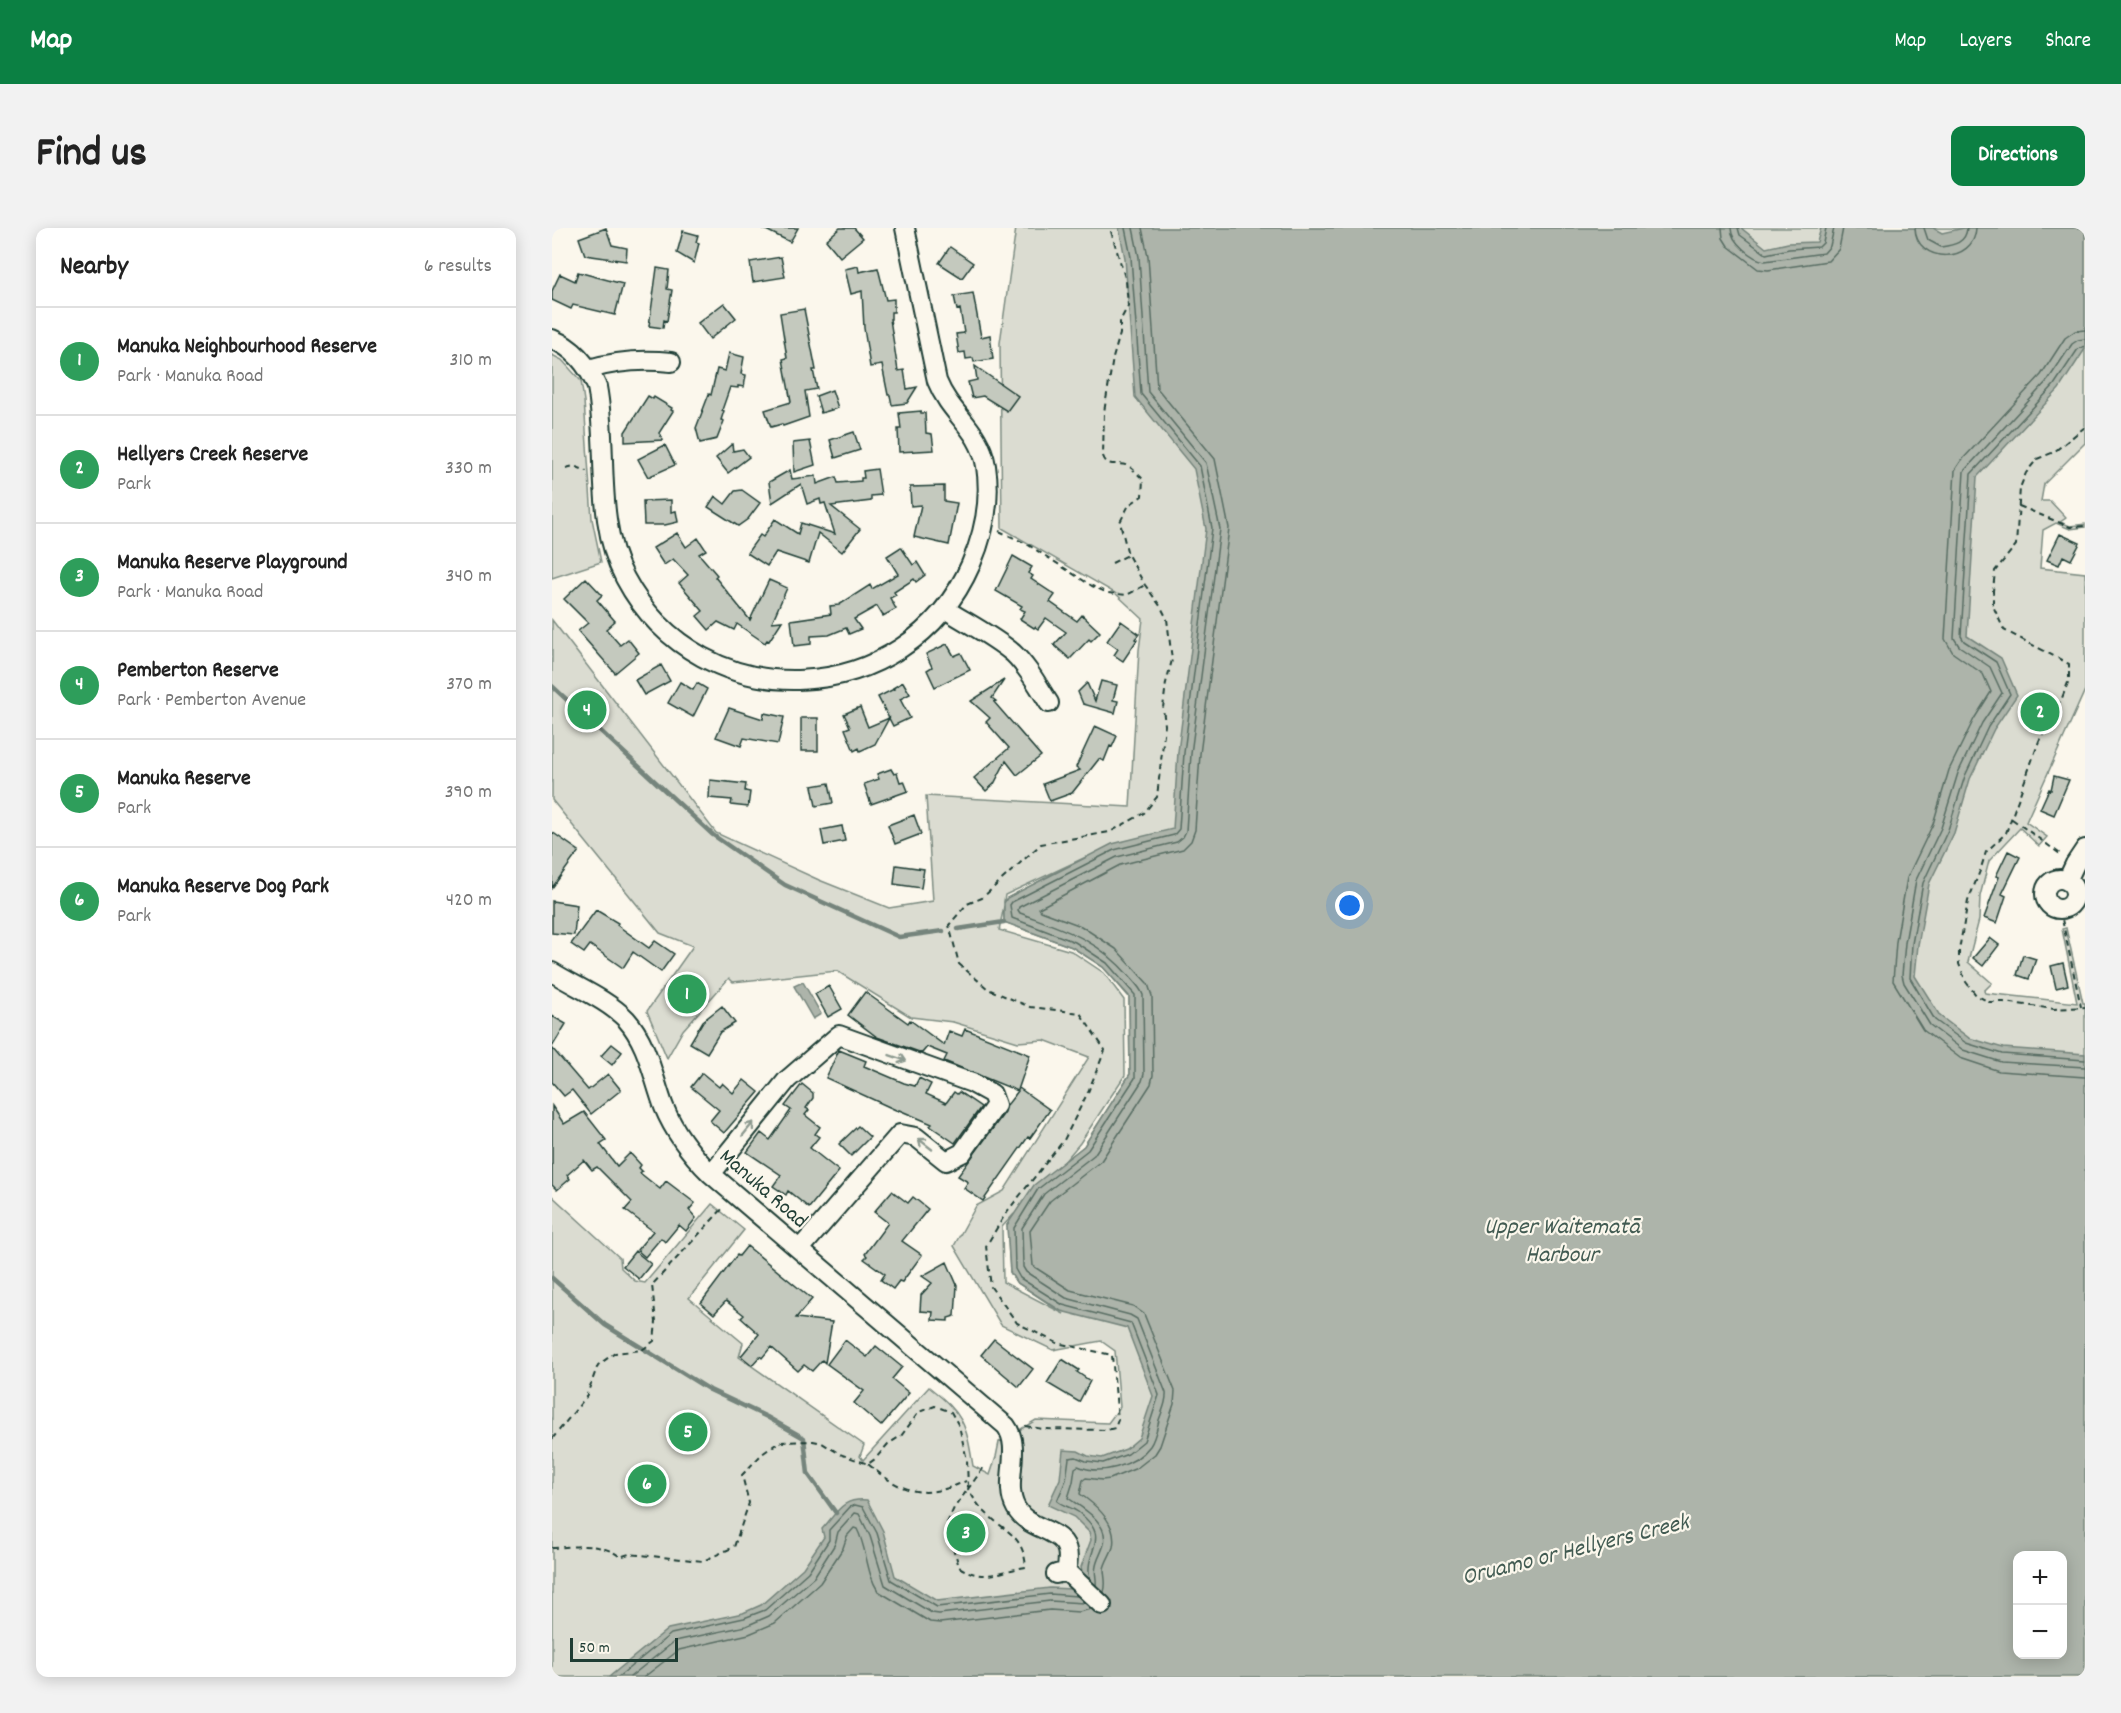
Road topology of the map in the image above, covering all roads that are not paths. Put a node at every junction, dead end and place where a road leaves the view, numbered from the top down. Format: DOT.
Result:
graph roads {
  1 [pos="894,228"];
  2 [pos="905,228"];
  3 [pos="911,261"];
  4 [pos="552,339"];
  5 [pos="671,362"];
  6 [pos="589,369"];
  7 [pos="945,609"];
  8 [pos="1049,703"];
  9 [pos="2085,849"];
  10 [pos="2060,910"];
  11 [pos="552,972"];
  12 [pos="711,1174"];
  13 [pos="800,1249"];
  14 [pos="1102,1605"];
  1 -- 3 [label="street"];
  2 -- 3 [label="street"];
  3 -- 7 [label="street"];
  4 -- 6 [label="street"];
  5 -- 6 [label="street"];
  6 -- 7 [label="street"];
  7 -- 8 [label="street"];
  9 -- 10 [label="street"];
  11 -- 12 [label="street, Manuka Road"];
  12 -- 13 [label="street, Manuka Road"];
  12 -- 13 [label="street, one-way"];
  13 -- 14 [label="street, Manuka Road"];
}
